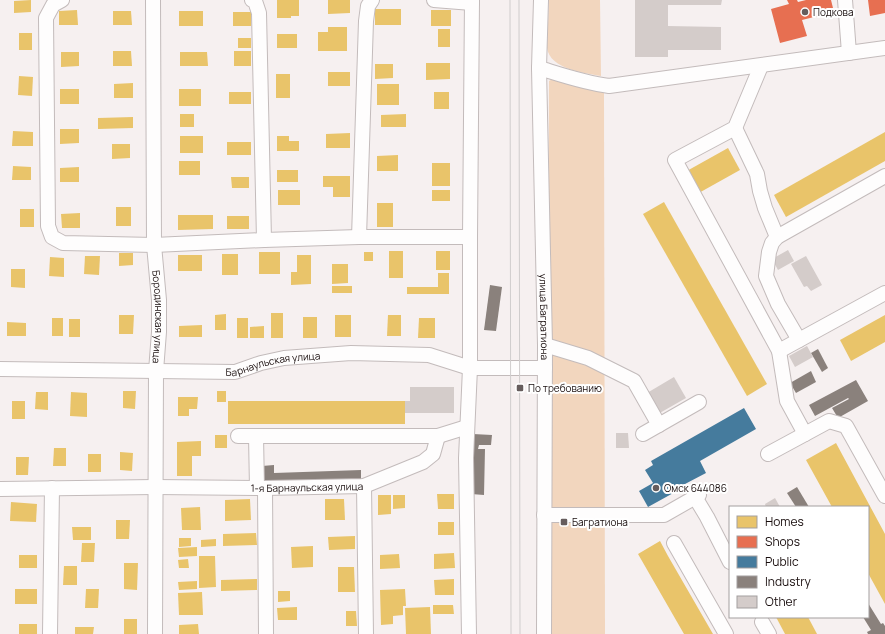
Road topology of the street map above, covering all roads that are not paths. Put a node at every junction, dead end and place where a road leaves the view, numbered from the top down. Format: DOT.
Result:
graph roads {
  1 [pos="62,0"];
  2 [pos="153,0"];
  3 [pos="252,0"];
  4 [pos="372,0"];
  5 [pos="434,0"];
  6 [pos="541,0"];
  7 [pos="845,0"];
  8 [pos="472,2"];
  9 [pos="885,48"];
  10 [pos="849,53"];
  11 [pos="762,66"];
  12 [pos="539,68"];
  13 [pos="735,128"];
  14 [pos="885,176"];
  15 [pos="359,237"];
  16 [pos="470,237"];
  17 [pos="777,237"];
  18 [pos="264,240"];
  19 [pos="154,245"];
  20 [pos="885,293"];
  21 [pos="799,340"];
  22 [pos="545,345"];
  23 [pos="779,351"];
  24 [pos="470,368"];
  25 [pos="545,368"];
  26 [pos="0,369"];
  27 [pos="156,371"];
  28 [pos="698,402"];
  29 [pos="659,425"];
  30 [pos="467,427"];
  31 [pos="643,434"];
  32 [pos="805,434"];
  33 [pos="238,436"];
  34 [pos="256,436"];
  35 [pos="438,436"];
  36 [pos="768,454"];
  37 [pos="364,486"];
  38 [pos="155,487"];
  39 [pos="52,488"];
  40 [pos="261,488"];
  41 [pos="0,489"];
  42 [pos="885,496"];
  43 [pos="544,515"];
  44 [pos="674,543"];
  45 [pos="729,560"];
  46 [pos="50,634"];
  47 [pos="155,634"];
  48 [pos="266,634"];
  49 [pos="366,634"];
  50 [pos="469,634"];
  51 [pos="544,634"];
  52 [pos="726,634"];
  1 -- 19 [label="street"];
  2 -- 19 [label="street, Бородинская улица"];
  3 -- 18 [label="street"];
  4 -- 15 [label="street"];
  5 -- 8 [label="street"];
  6 -- 12 [label="street, улица Багратиона"];
  7 -- 10 [label="street"];
  8 -- 16 [label="street"];
  9 -- 10 [label="street"];
  10 -- 11 [label="street"];
  11 -- 12 [label="street"];
  11 -- 13 [label="street"];
  12 -- 22 [label="street, улица Багратиона"];
  13 -- 17 [label="street"];
  13 -- 23 [label="street"];
  14 -- 17 [label="street"];
  15 -- 16 [label="street"];
  15 -- 18 [label="street"];
  16 -- 24 [label="street"];
  17 -- 21 [label="street"];
  18 -- 19 [label="street"];
  19 -- 27 [label="street, Бородинская улица"];
  20 -- 21 [label="street"];
  21 -- 23 [label="street"];
  22 -- 25 [label="street, улица Багратиона"];
  22 -- 29 [label="street"];
  23 -- 32 [label="street"];
  24 -- 25 [label="street, Барнаульская улица"];
  24 -- 27 [label="street, Барнаульская улица"];
  24 -- 30 [label="street"];
  25 -- 43 [label="street, улица Багратиона"];
  26 -- 27 [label="street, Барнаульская улица"];
  27 -- 38 [label="street, Бородинская улица"];
  28 -- 29 [label="street"];
  29 -- 31 [label="street"];
  30 -- 35 [label="street"];
  30 -- 50 [label="street"];
  32 -- 36 [label="street"];
  32 -- 42 [label="street"];
  33 -- 34 [label="street"];
  34 -- 35 [label="street"];
  34 -- 40 [label="street"];
  35 -- 37 [label="street, 1-я Барнаульская улица"];
  37 -- 40 [label="street, 1-я Барнаульская улица"];
  37 -- 49 [label="street"];
  38 -- 39 [label="street, 1-я Барнаульская улица"];
  38 -- 40 [label="street, 1-я Барнаульская улица"];
  38 -- 47 [label="street, Бородинская улица"];
  39 -- 41 [label="street, 1-я Барнаульская улица"];
  39 -- 46 [label="street"];
  40 -- 48 [label="street"];
  43 -- 45 [label="street"];
  43 -- 51 [label="street, улица Багратиона"];
  44 -- 52 [label="street"];
}
